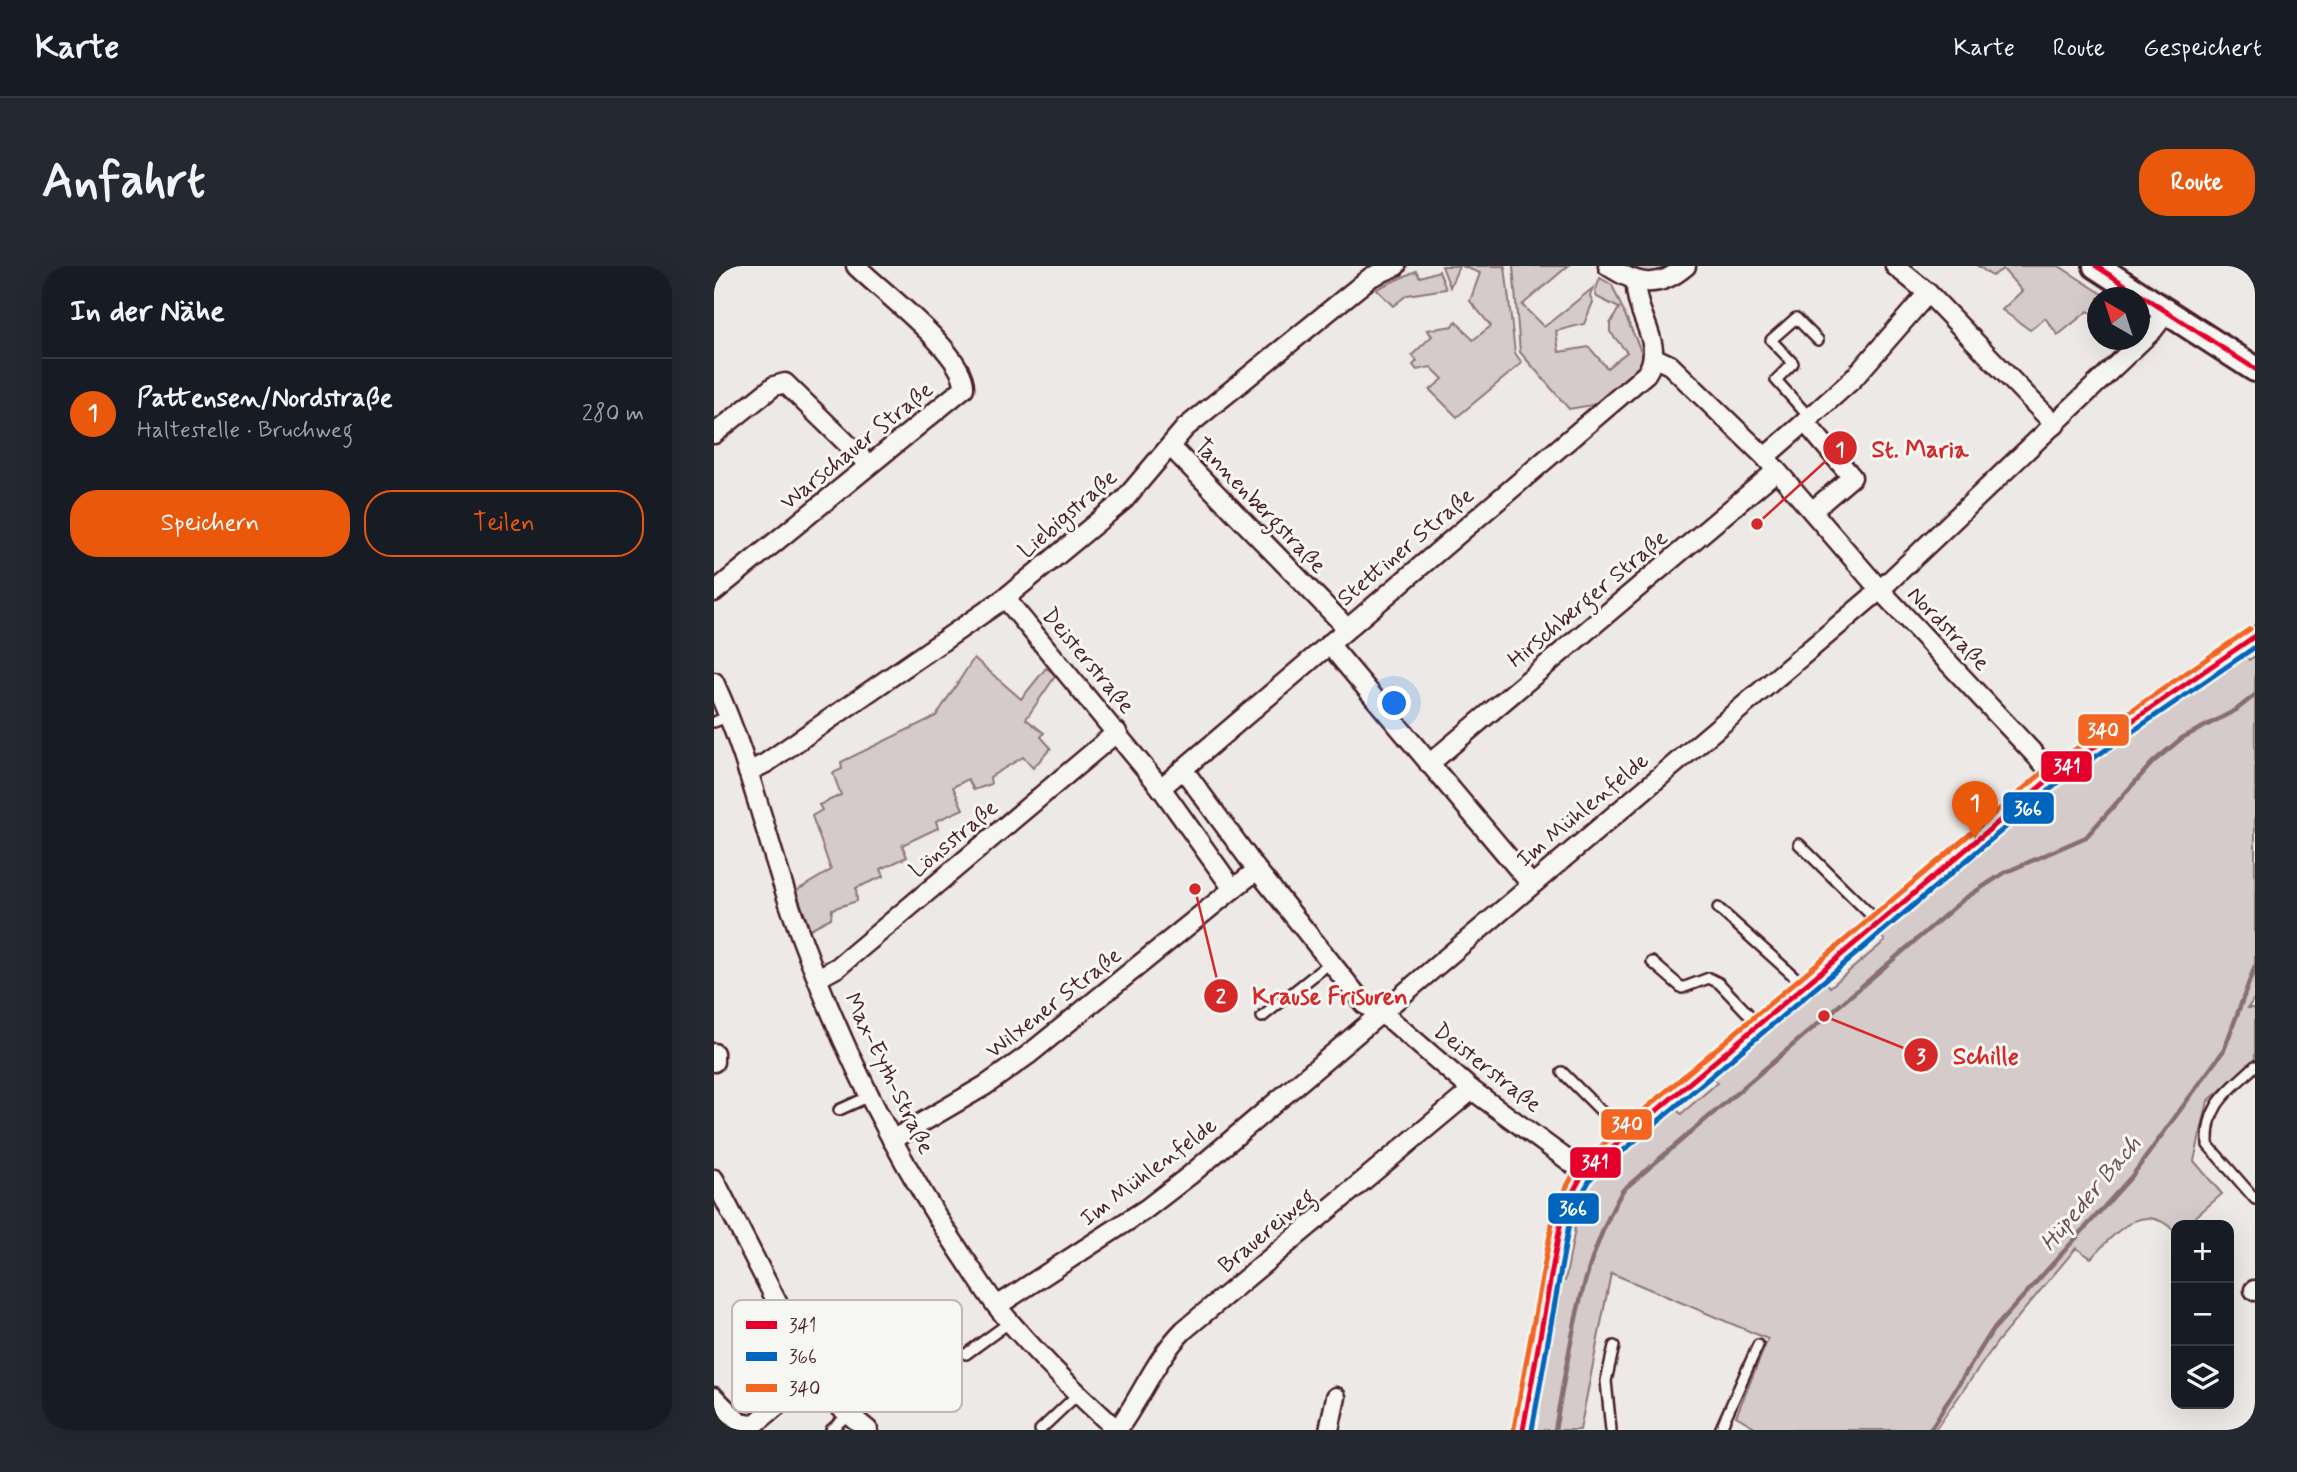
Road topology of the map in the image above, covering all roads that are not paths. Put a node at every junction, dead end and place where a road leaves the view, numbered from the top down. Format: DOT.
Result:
graph roads {
  1 [pos="856,266"];
  2 [pos="1608,266"];
  3 [pos="1686,266"];
  4 [pos="1895,266"];
  5 [pos="2096,266"];
  6 [pos="1390,267"];
  7 [pos="1636,282"];
  8 [pos="1928,293"];
  9 [pos="2167,312"];
  10 [pos="1818,340"];
  11 [pos="1655,358"];
  12 [pos="2255,369"];
  13 [pos="1808,420"];
  14 [pos="2055,425"];
  15 [pos="714,434"];
  16 [pos="1170,446"];
  17 [pos="1771,464"];
  18 [pos="869,465"];
  19 [pos="1812,511"];
  20 [pos="1880,590"];
  21 [pos="714,592"];
  22 [pos="1004,598"];
  23 [pos="1347,628"];
  24 [pos="2255,636"];
  25 [pos="1328,644"];
  26 [pos="714,682"];
  27 [pos="721,720"];
  28 [pos="1117,732"];
  29 [pos="1429,764"];
  30 [pos="1183,769"];
  31 [pos="748,772"];
  32 [pos="2054,775"];
  33 [pos="1161,788"];
  34 [pos="1799,845"];
  35 [pos="1257,870"];
  36 [pos="1531,884"];
  37 [pos="1233,889"];
  38 [pos="1718,908"];
  39 [pos="1879,923"];
  40 [pos="1331,962"];
  41 [pos="1651,962"];
  42 [pos="818,978"];
  43 [pos="1806,987"];
  44 [pos="1378,1013"];
  45 [pos="1262,1017"];
  46 [pos="1760,1026"];
  47 [pos="714,1053"];
  48 [pos="714,1062"];
  49 [pos="2255,1066"];
  50 [pos="1562,1072"];
  51 [pos="1472,1090"];
  52 [pos="870,1096"];
  53 [pos="839,1110"];
  54 [pos="892,1140"];
  55 [pos="1616,1146"];
  56 [pos="1584,1172"];
  57 [pos="714,1179"];
  58 [pos="2255,1199"];
  59 [pos="776,1300"];
  60 [pos="997,1306"];
  61 [pos="1010,1322"];
  62 [pos="1758,1345"];
  63 [pos="1614,1346"];
  64 [pos="967,1354"];
  65 [pos="1078,1394"];
  66 [pos="714,1397"];
  67 [pos="1336,1397"];
  68 [pos="769,1412"];
  69 [pos="846,1412"];
  70 [pos="849,1414"];
  71 [pos="831,1430"];
  72 [pos="868,1430"];
  73 [pos="1040,1430"];
  74 [pos="1116,1430"];
  75 [pos="1329,1430"];
  76 [pos="1523,1430"];
  77 [pos="1611,1430"];
  78 [pos="1720,1430"];
  1 -- 18 [label="street, Warschauer Straße"];
  2 -- 7 [label="street"];
  3 -- 7 [label="street"];
  4 -- 8 [label="street"];
  5 -- 9 [label="street"];
  6 -- 16 [label="street, Liebigstraße"];
  7 -- 11 [label="street"];
  8 -- 13 [label="street, Hirschberger Straße"];
  8 -- 14 [label="street"];
  9 -- 12 [label="street"];
  9 -- 14 [label="street, Im Mühlenfelde"];
  10 -- 13 [label="lane"];
  11 -- 17 [label="street"];
  11 -- 23 [label="street, Stettiner Straße"];
  13 -- 17 [label="street, Hirschberger Straße"];
  13 -- 19 [label="street"];
  14 -- 20 [label="street, Im Mühlenfelde"];
  15 -- 18 [label="street"];
  16 -- 22 [label="street, Liebigstraße"];
  16 -- 23 [label="street, Tannenbergstraße"];
  17 -- 19 [label="street, Nordstraße"];
  17 -- 29 [label="street, Hirschberger Straße"];
  18 -- 21 [label="street, Warschauer Straße"];
  19 -- 20 [label="street, Nordstraße"];
  20 -- 32 [label="street, Nordstraße"];
  20 -- 36 [label="street, Im Mühlenfelde"];
  22 -- 28 [label="street, Deisterstraße"];
  22 -- 31 [label="street, Liebigstraße"];
  23 -- 25 [label="street, Stettiner Straße"];
  24 -- 32 [label="street"];
  25 -- 29 [label="street"];
  25 -- 30 [label="street, Stettiner Straße"];
  26 -- 27 [label="street, Max-Eyth-Straße"];
  27 -- 31 [label="street, Max-Eyth-Straße"];
  28 -- 33 [label="street, Deisterstraße"];
  28 -- 42 [label="street, Lönsstraße"];
  29 -- 36 [label="street"];
  30 -- 33 [label="street, Stettiner Straße"];
  30 -- 35 [label="street, Deisterstraße"];
  31 -- 42 [label="street, Max-Eyth-Straße"];
  32 -- 39 [label="street"];
  33 -- 37 [label="street, Deisterstraße"];
  34 -- 39 [label="lane"];
  35 -- 37 [label="street, Wilxener Straße"];
  35 -- 40 [label="street, Deisterstraße"];
  36 -- 44 [label="street, Im Mühlenfelde"];
  37 -- 54 [label="street, Wilxener Straße"];
  38 -- 43 [label="lane"];
  39 -- 43 [label="street"];
  40 -- 44 [label="street, Deisterstraße"];
  40 -- 45 [label="lane"];
  41 -- 46 [label="lane"];
  42 -- 52 [label="street, Max-Eyth-Straße"];
  43 -- 46 [label="street"];
  44 -- 51 [label="street, Deisterstraße"];
  44 -- 60 [label="street, Im Mühlenfelde"];
  46 -- 55 [label="street"];
  47 -- 48 [label="street"];
  49 -- 58 [label="lane"];
  50 -- 55 [label="lane"];
  51 -- 56 [label="street, Deisterstraße"];
  51 -- 74 [label="street, Brauereiweg"];
  52 -- 53 [label="lane"];
  52 -- 54 [label="street, Max-Eyth-Straße"];
  54 -- 60 [label="street, Max-Eyth-Straße"];
  55 -- 56 [label="street"];
  56 -- 76 [label="street"];
  57 -- 59 [label="street"];
  60 -- 61 [label="street, Max-Eyth-Straße"];
  61 -- 64 [label="lane"];
  61 -- 65 [label="street, Max-Eyth-Straße"];
  62 -- 78 [label="lane"];
  63 -- 77 [label="lane"];
  65 -- 73 [label="lane"];
  65 -- 74 [label="street, Max-Eyth-Straße"];
  66 -- 68 [label="street"];
  67 -- 75 [label="street"];
  69 -- 70 [label="street"];
  70 -- 71 [label="lane"];
  70 -- 72 [label="street"];
}
